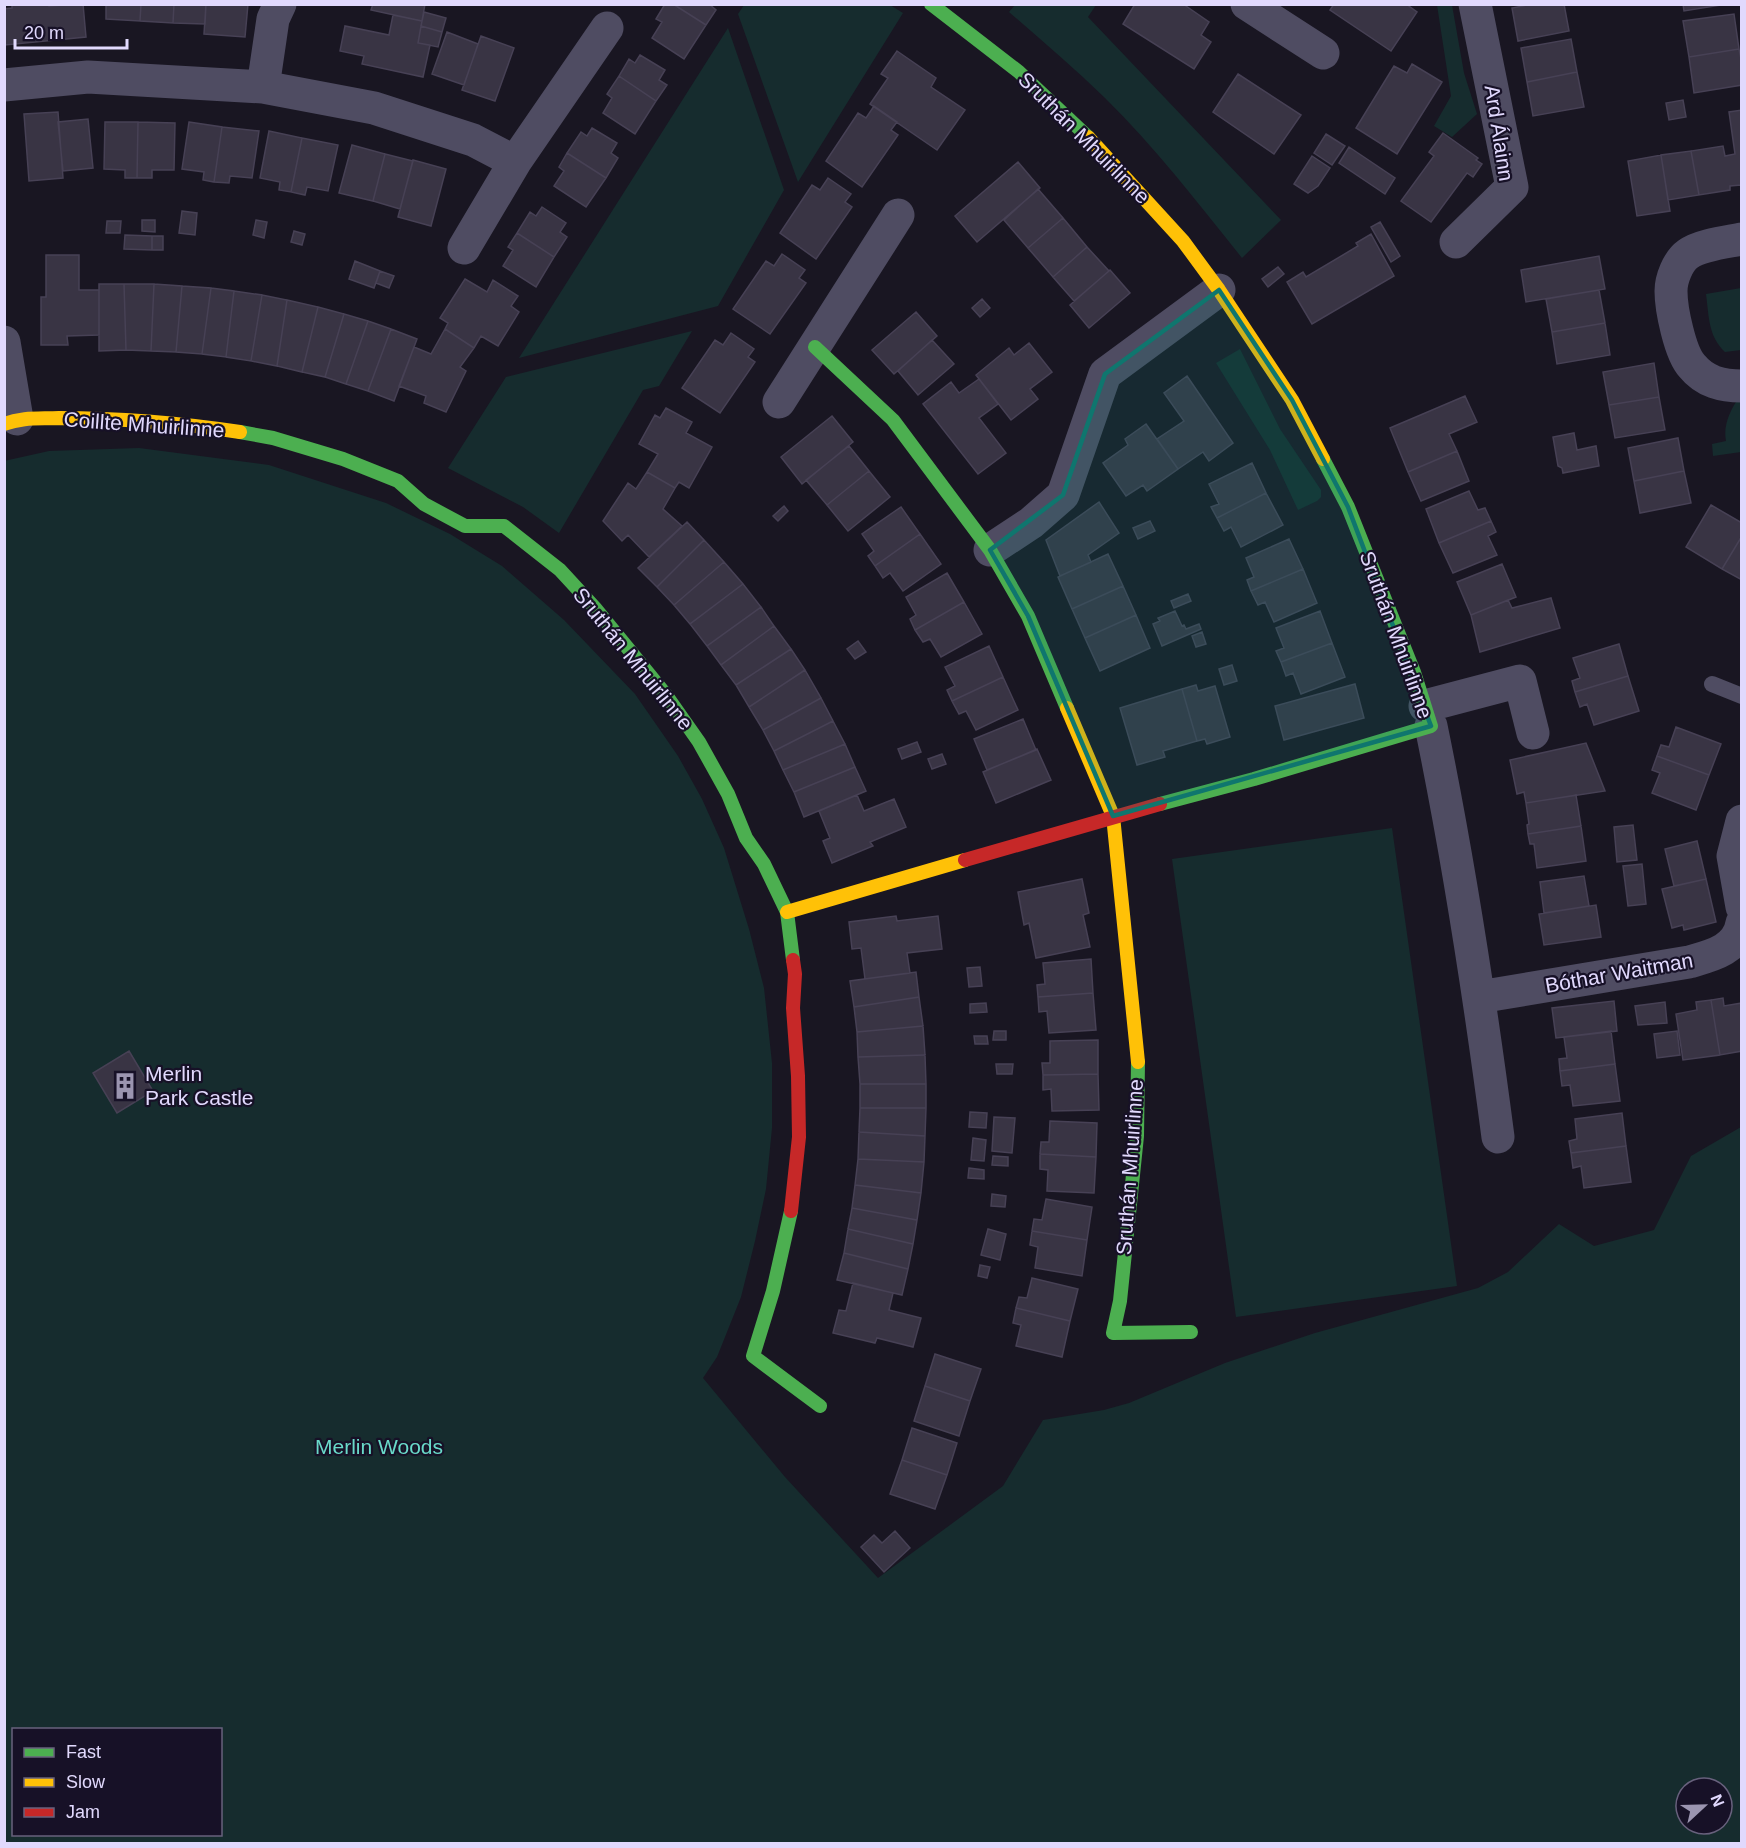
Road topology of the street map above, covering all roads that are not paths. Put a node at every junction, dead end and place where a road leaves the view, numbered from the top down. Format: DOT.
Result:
graph roads {
  1 [pos="280,4"];
  2 [pos="1247,4"];
  3 [pos="1475,4"];
  4 [pos="944,8"];
  5 [pos="607,28"];
  6 [pos="1323,53"];
  7 [pos="4,85"];
  8 [pos="263,87"];
  9 [pos="515,162"];
  10 [pos="898,215"];
  11 [pos="1742,239"];
  12 [pos="1456,242"];
  13 [pos="464,248"];
  14 [pos="1219,290"];
  15 [pos="4,342"];
  16 [pos="815,347"];
  17 [pos="1742,386"];
  18 [pos="779,402"];
  19 [pos="11,421"];
  20 [pos="465,526"];
  21 [pos="990,550"];
  22 [pos="1712,684"];
  23 [pos="1742,696"];
  24 [pos="1428,716"];
  25 [pos="1533,733"];
  26 [pos="1113,816"];
  27 [pos="1742,821"];
  28 [pos="1742,907"];
  29 [pos="787,912"];
  30 [pos="1742,923"];
  31 [pos="1479,997"];
  32 [pos="1498,1137"];
  33 [pos="1191,1332"];
  34 [pos="820,1406"];
  1 -- 8 [label="street"];
  2 -- 6 [label="street"];
  3 -- 12 [label="street, Ard Álainn"];
  4 -- 14 [label="street, Sruthán Mhuirlinne"];
  5 -- 9 [label="street"];
  7 -- 8 [label="street"];
  8 -- 9 [label="street"];
  9 -- 13 [label="street"];
  10 -- 16 [label="street"];
  11 -- 17 [label="street"];
  14 -- 21 [label="street"];
  14 -- 24 [label="street, Sruthán Mhuirlinne"];
  15 -- 19 [label="street, Coillte Mhuirlinne"];
  16 -- 18 [label="street"];
  16 -- 21 [label="street, Sruthán Mhuirlinne"];
  19 -- 20 [label="street, Coillte Mhuirlinne"];
  20 -- 29 [label="street, Sruthán Mhuirlinne"];
  21 -- 26 [label="street, Sruthán Mhuirlinne"];
  22 -- 23 [label="lane"];
  24 -- 25 [label="street"];
  24 -- 26 [label="street, Sruthán Mhuirlinne"];
  24 -- 31 [label="street"];
  26 -- 29 [label="street, Sruthán Mhuirlinne"];
  26 -- 33 [label="street, Sruthán Mhuirlinne"];
  27 -- 28 [label="street"];
  29 -- 34 [label="street, Sruthán Mhuirlinne"];
  30 -- 31 [label="street, Bóthar Waitman"];
  31 -- 32 [label="street"];
}
